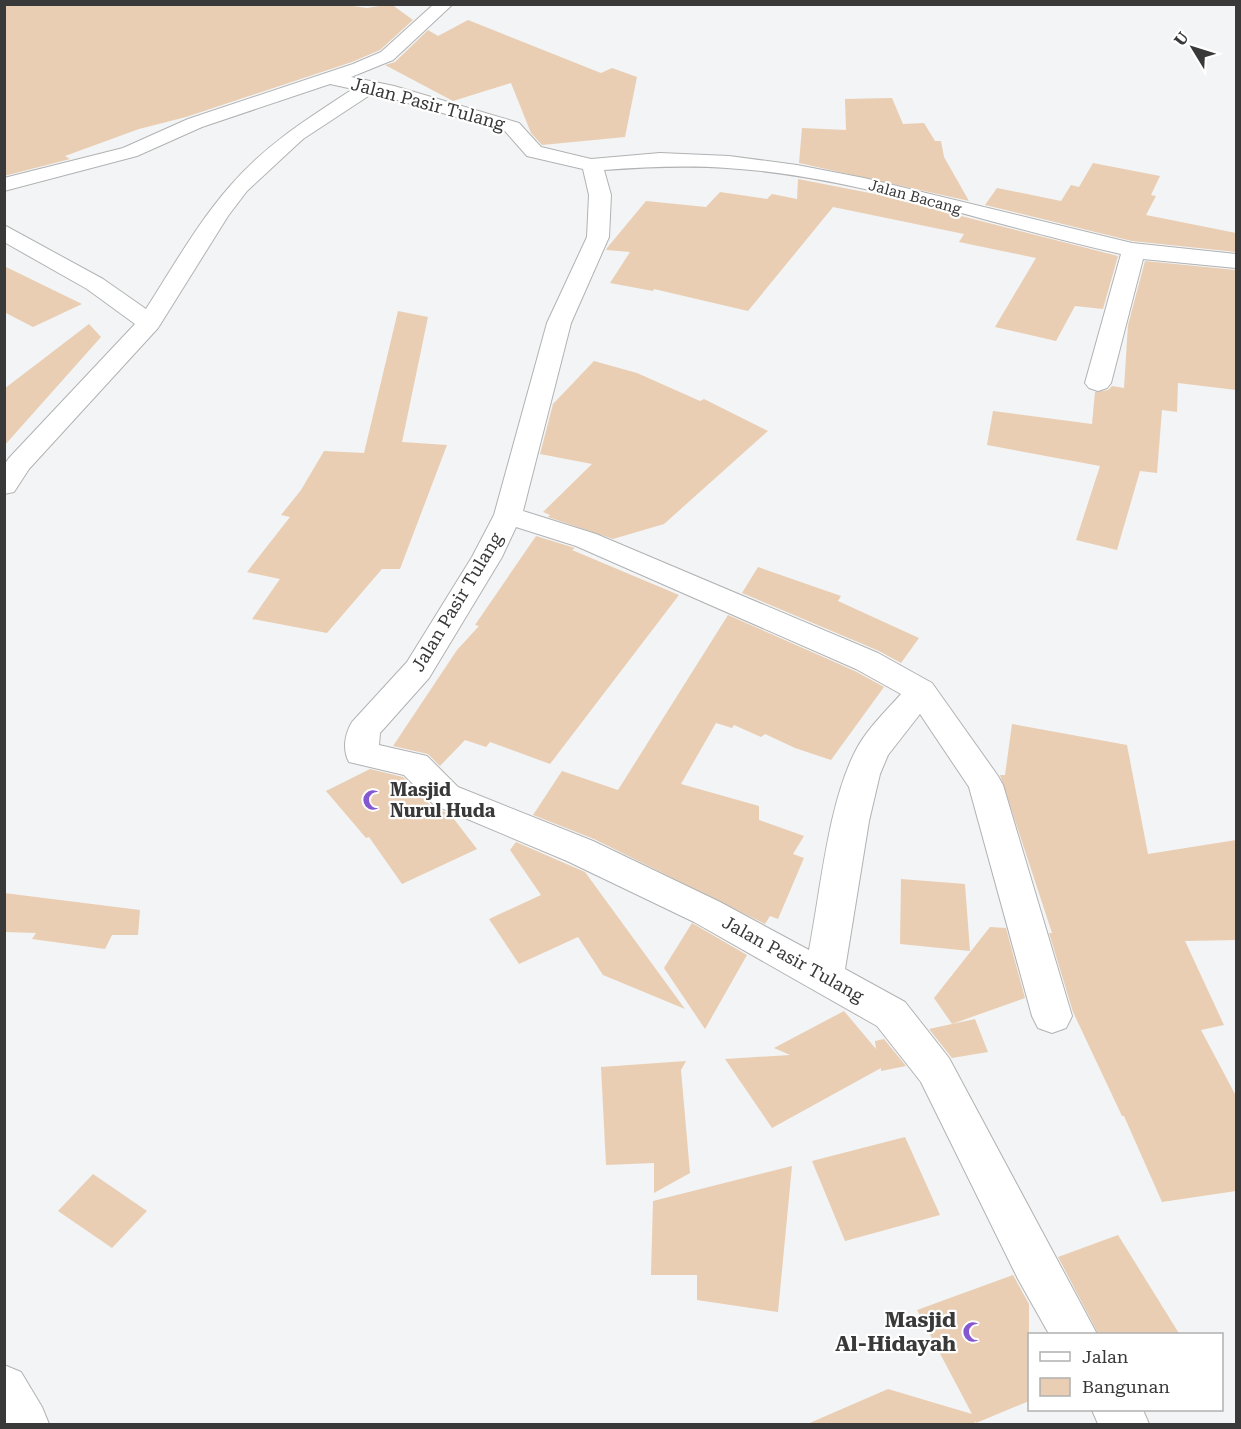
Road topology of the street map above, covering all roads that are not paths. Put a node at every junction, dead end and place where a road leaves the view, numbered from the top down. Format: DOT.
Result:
graph roads {
  1 [pos="446,4"];
  2 [pos="327,78"];
  3 [pos="370,86"];
  4 [pos="591,165"];
  5 [pos="4,185"];
  6 [pos="4,232"];
  7 [pos="1134,250"];
  8 [pos="1236,261"];
  9 [pos="149,323"];
  10 [pos="1098,382"];
  11 [pos="4,486"];
  12 [pos="508,515"];
  13 [pos="921,691"];
  14 [pos="824,977"];
  15 [pos="1052,1016"];
  16 [pos="1073,1333"];
  17 [pos="4,1389"];
  18 [pos="1117,1411"];
  19 [pos="25,1425"];
  20 [pos="1125,1425"];
  1 -- 2 [label="street"];
  2 -- 3 [label="street, Jalan Pasir Tulang"];
  2 -- 5 [label="street"];
  3 -- 4 [label="street, Jalan Pasir Tulang"];
  3 -- 9 [label="street"];
  4 -- 7 [label="street, Jalan Bacang"];
  4 -- 12 [label="street, Jalan Pasir Tulang"];
  6 -- 9 [label="street"];
  7 -- 8 [label="street, Jalan Bacang"];
  7 -- 10 [label="street"];
  9 -- 11 [label="street"];
  12 -- 13 [label="street"];
  12 -- 14 [label="street, Jalan Pasir Tulang"];
  13 -- 14 [label="street"];
  13 -- 15 [label="street"];
  14 -- 16 [label="street, Jalan Pasir Tulang"];
  17 -- 19 [label="street"];
  18 -- 20 [label="street"];
}
